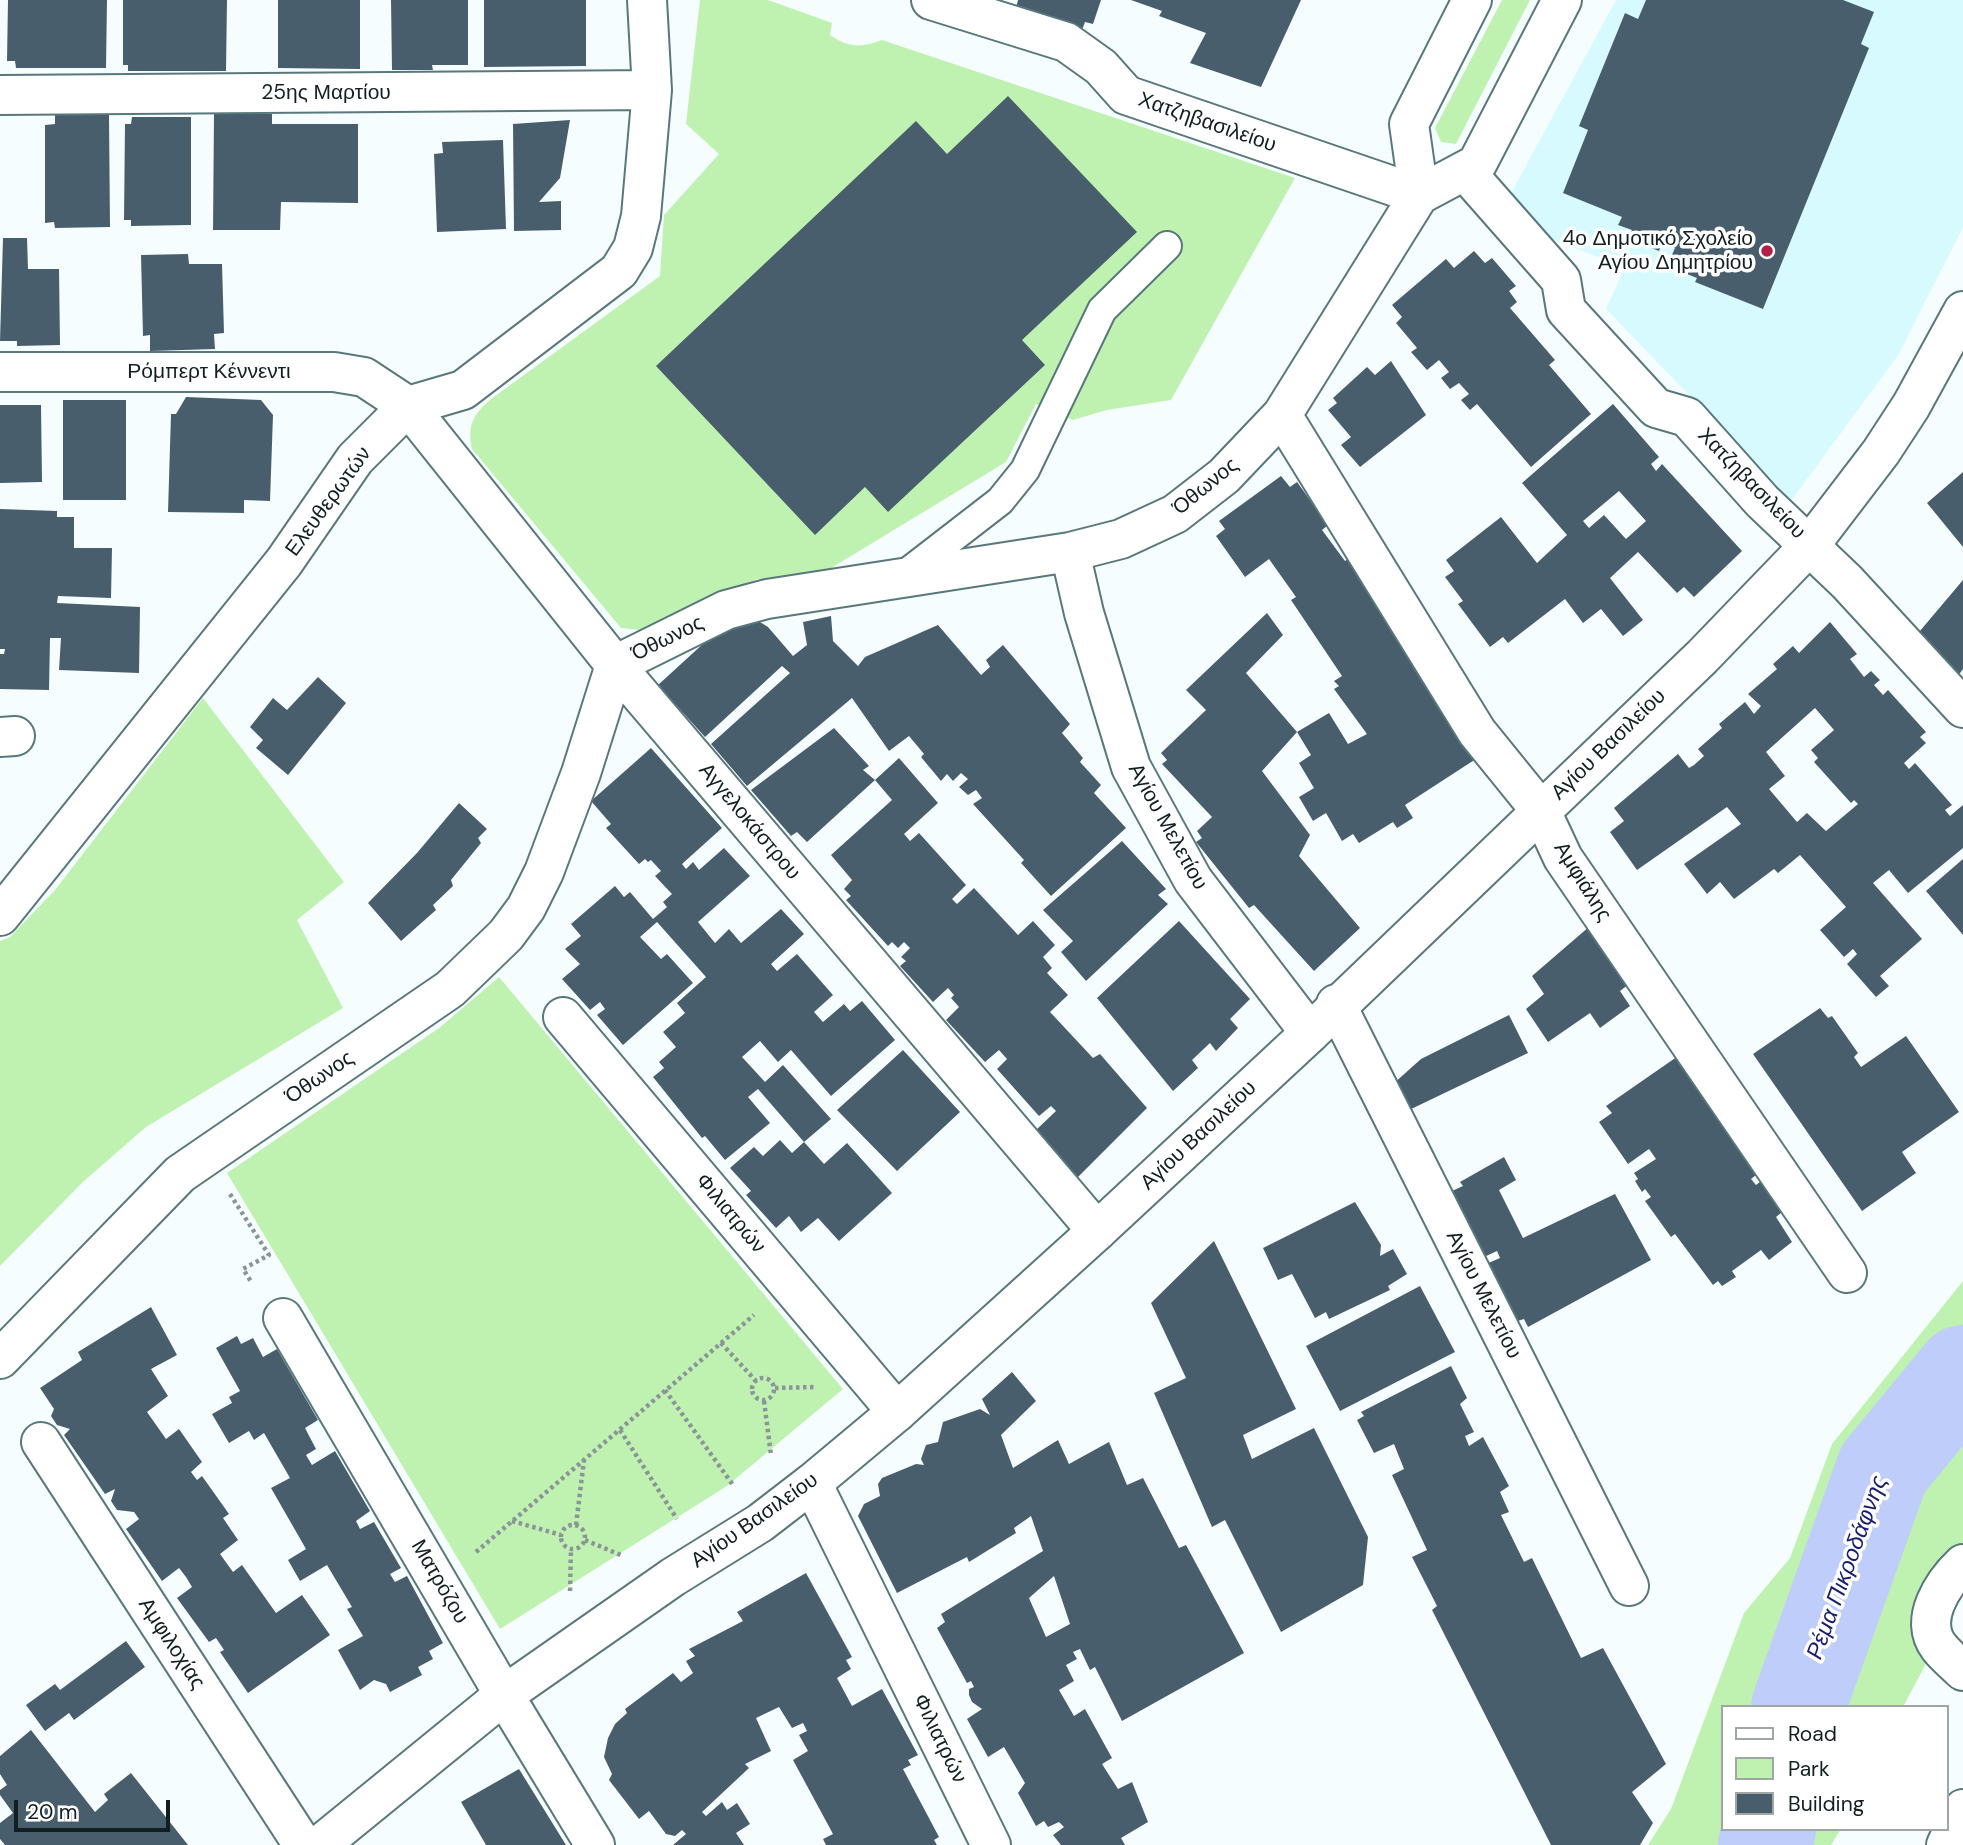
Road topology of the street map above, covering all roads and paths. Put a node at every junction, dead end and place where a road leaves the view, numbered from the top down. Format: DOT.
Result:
graph roads {
  1 [pos="647,0"];
  2 [pos="931,0"];
  3 [pos="1472,0"];
  4 [pos="1562,0"];
  5 [pos="652,90"];
  6 [pos="0,95"];
  7 [pos="1465,171"];
  8 [pos="1419,195"];
  9 [pos="1167,246"];
  10 [pos="1963,311"];
  11 [pos="0,373"];
  12 [pos="408,406"];
  13 [pos="1282,415"];
  14 [pos="1810,545"];
  15 [pos="1070,552"];
  16 [pos="897,580"];
  17 [pos="615,665"];
  18 [pos="1963,708"];
  19 [pos="1541,811"];
  20 [pos="0,916"];
  21 [pos="1336,1004"];
  22 [pos="563,1017"];
  23 [pos="1310,1033"];
  24 [pos="206,1155"];
  25 [pos="1097,1231"];
  26 [pos="1847,1273"];
  27 [pos="789,1285"];
  28 [pos="283,1318"];
  29 [pos="721,1343"];
  30 [pos="0,1359"];
  31 [pos="756,1381"];
  32 [pos="665,1390"];
  33 [pos="897,1412"];
  34 [pos="620,1430"];
  35 [pos="41,1442"];
  36 [pos="584,1460"];
  37 [pos="812,1483"];
  38 [pos="512,1521"];
  39 [pos="760,1522"];
  40 [pos="576,1525"];
  41 [pos="561,1535"];
  42 [pos="702,1558"];
  43 [pos="1963,1564"];
  44 [pos="440,1582"];
  45 [pos="1629,1586"];
  46 [pos="1950,1658"];
  47 [pos="504,1695"];
  48 [pos="1963,1809"];
  49 [pos="303,1845"];
  50 [pos="320,1845"];
  51 [pos="595,1845"];
  52 [pos="991,1845"];
  53 [pos="1947,1845"];
  1 -- 5 [label="street, Ελευθερωτών"];
  2 -- 8 [label="street, Χατζηβασιλείου"];
  3 -- 8 [label="street"];
  4 -- 7 [label="street"];
  5 -- 6 [label="street, 25ης Μαρτίου"];
  5 -- 12 [label="street, Ελευθερωτών"];
  7 -- 8 [label="street"];
  7 -- 14 [label="street, Χατζηβασιλείου"];
  8 -- 13 [label="street, Όθωνος"];
  9 -- 16 [label="lane"];
  10 -- 14 [label="street, Αγίου Βασιλείου"];
  11 -- 12 [label="street, Ρόμπερτ Κέννεντι"];
  12 -- 17 [label="street, Αγγελοκάστρου"];
  12 -- 20 [label="street, Ελευθερωτών"];
  13 -- 15 [label="street, Όθωνος"];
  13 -- 19 [label="street, Αμφιάλης"];
  14 -- 18 [label="street, Χατζηβασιλείου"];
  14 -- 19 [label="street, Αγίου Βασιλείου"];
  15 -- 16 [label="street, Όθωνος"];
  15 -- 23 [label="street, Αγίου Μελετίου"];
  16 -- 17 [label="street, Όθωνος"];
  17 -- 24 [label="street, Όθωνος"];
  17 -- 25 [label="street, Αγγελοκάστρου"];
  19 -- 21 [label="street, Αγίου Βασιλείου"];
  19 -- 26 [label="street, Αμφιάλης"];
  21 -- 23 [label="street, Αγίου Βασιλείου"];
  21 -- 45 [label="street, Αγίου Μελετίου"];
  22 -- 27 [label="street, Φιλιατρών"];
  23 -- 25 [label="street, Αγίου Βασιλείου"];
  24 -- 28 [label="path"];
  24 -- 30 [label="street, Όθωνος"];
  25 -- 33 [label="street, Αγίου Βασιλείου"];
  27 -- 29 [label="path"];
  27 -- 33 [label="street, Φιλιατρών"];
  28 -- 44 [label="street, Ματρόζου"];
  29 -- 31 [label="path"];
  29 -- 32 [label="path"];
  31 -- 31 [label="path"];
  32 -- 34 [label="path"];
  32 -- 39 [label="path"];
  33 -- 37 [label="street, Αγίου Βασιλείου"];
  34 -- 36 [label="path"];
  34 -- 42 [label="path"];
  35 -- 49 [label="street, Αμφιλοχίας"];
  36 -- 38 [label="path"];
  36 -- 40 [label="path"];
  37 -- 39 [label="street, Αγίου Βασιλείου"];
  37 -- 52 [label="street, Φιλιατρών"];
  38 -- 41 [label="path"];
  38 -- 44 [label="path"];
  39 -- 42 [label="street, Αγίου Βασιλείου"];
  40 -- 41 [label="path"];
  40 -- 41 [label="path"];
  42 -- 47 [label="street, Αγίου Βασιλείου"];
  43 -- 46 [label="street"];
  44 -- 47 [label="street, Ματρόζου"];
  47 -- 50 [label="street, Αγίου Βασιλείου"];
  47 -- 51 [label="street, Ματρόζου"];
  48 -- 53 [label="street"];
}
